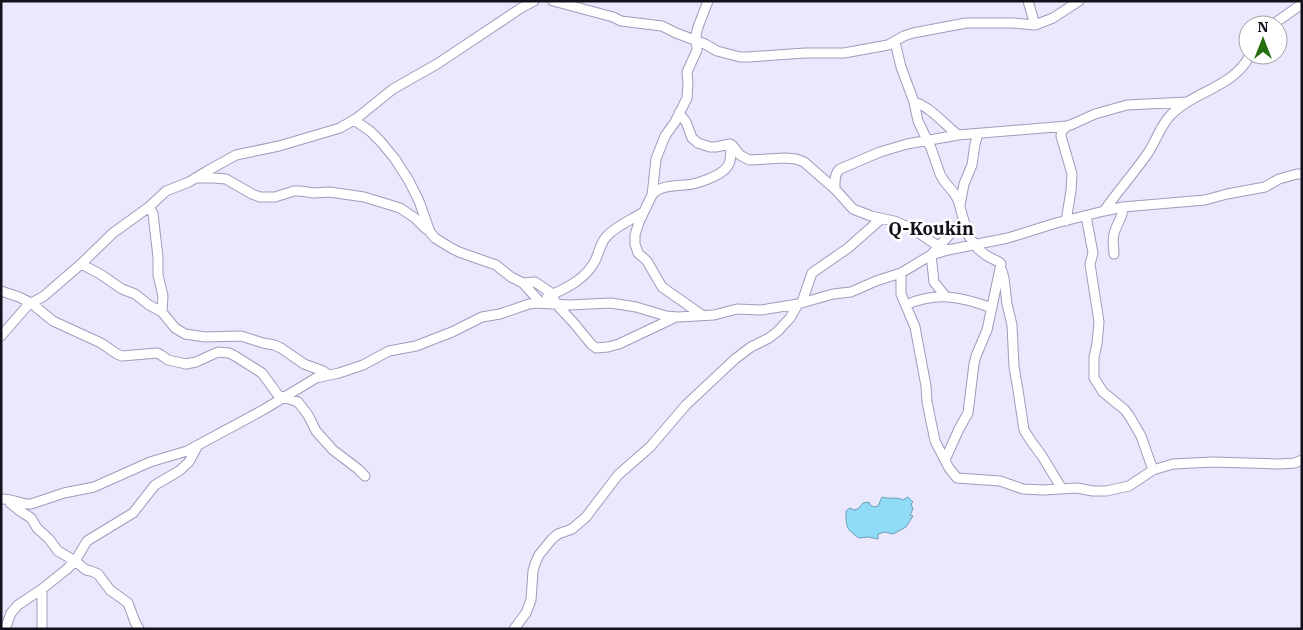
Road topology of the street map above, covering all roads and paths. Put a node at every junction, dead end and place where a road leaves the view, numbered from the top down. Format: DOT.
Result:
graph roads {
  1 [pos="534,1"];
  2 [pos="553,1"];
  3 [pos="708,1"];
  4 [pos="1028,1"];
  5 [pos="1079,1"];
  6 [pos="1302,4"];
  7 [pos="1286,15"];
  8 [pos="1036,24"];
  9 [pos="697,41"];
  10 [pos="896,42"];
  11 [pos="1244,65"];
  12 [pos="914,102"];
  13 [pos="1187,102"];
  14 [pos="679,113"];
  15 [pos="354,120"];
  16 [pos="1067,126"];
  17 [pos="978,134"];
  18 [pos="958,136"];
  19 [pos="928,140"];
  20 [pos="730,144"];
  21 [pos="1302,174"];
  22 [pos="195,178"];
  23 [pos="835,189"];
  24 [pos="652,195"];
  25 [pos="960,206"];
  26 [pos="149,207"];
  27 [pos="1123,207"];
  28 [pos="644,211"];
  29 [pos="1104,211"];
  30 [pos="1086,216"];
  31 [pos="881,219"];
  32 [pos="963,220"];
  33 [pos="1066,221"];
  34 [pos="430,232"];
  35 [pos="975,245"];
  36 [pos="943,248"];
  37 [pos="1114,254"];
  38 [pos="932,255"];
  39 [pos="82,264"];
  40 [pos="1001,269"];
  41 [pos="901,273"];
  42 [pos="523,283"];
  43 [pos="1,291"];
  44 [pos="552,295"];
  45 [pos="946,297"];
  46 [pos="538,302"];
  47 [pos="31,303"];
  48 [pos="800,303"];
  49 [pos="557,305"];
  50 [pos="906,306"];
  51 [pos="992,308"];
  52 [pos="162,312"];
  53 [pos="702,316"];
  54 [pos="676,317"];
  55 [pos="1,336"];
  56 [pos="210,336"];
  57 [pos="226,352"];
  58 [pos="329,375"];
  59 [pos="285,398"];
  60 [pos="198,445"];
  61 [pos="945,460"];
  62 [pos="1302,460"];
  63 [pos="1153,470"];
  64 [pos="365,476"];
  65 [pos="1062,488"];
  66 [pos="4,499"];
  67 [pos="75,561"];
  68 [pos="42,589"];
  69 [pos="11,613"];
  70 [pos="1,614"];
  71 [pos="4,629"];
  72 [pos="42,629"];
  73 [pos="139,629"];
  74 [pos="514,629"];
  1 -- 15 [label="street"];
  2 -- 9 [label="street"];
  3 -- 9 [label="street"];
  4 -- 8 [label="street"];
  5 -- 8 [label="street"];
  6 -- 7 [label="street"];
  8 -- 10 [label="street"];
  9 -- 10 [label="street"];
  9 -- 14 [label="street"];
  10 -- 12 [label="street"];
  11 -- 13 [label="street"];
  12 -- 18 [label="street"];
  12 -- 19 [label="street"];
  13 -- 16 [label="street"];
  13 -- 29 [label="street"];
  14 -- 20 [label="street"];
  14 -- 24 [label="street"];
  15 -- 22 [label="street"];
  15 -- 34 [label="street"];
  16 -- 17 [label="street"];
  16 -- 33 [label="street"];
  17 -- 18 [label="street"];
  17 -- 25 [label="street"];
  18 -- 19 [label="street"];
  19 -- 23 [label="street"];
  19 -- 25 [label="street"];
  20 -- 23 [label="street"];
  20 -- 24 [label="street"];
  21 -- 27 [label="street"];
  22 -- 26 [label="street"];
  22 -- 34 [label="street"];
  23 -- 31 [label="street"];
  24 -- 28 [label="street"];
  25 -- 32 [label="street"];
  26 -- 39 [label="street"];
  26 -- 52 [label="street"];
  27 -- 29 [label="street"];
  27 -- 37 [label="street"];
  28 -- 44 [label="street"];
  28 -- 53 [label="street"];
  29 -- 30 [label="street"];
  30 -- 33 [label="street"];
  30 -- 63 [label="street"];
  31 -- 36 [label="street"];
  31 -- 48 [label="street"];
  32 -- 35 [label="street"];
  32 -- 36 [label="street"];
  33 -- 35 [label="street"];
  34 -- 42 [label="street"];
  35 -- 36 [label="street"];
  35 -- 40 [label="street"];
  36 -- 38 [label="street"];
  38 -- 41 [label="street"];
  38 -- 45 [label="street"];
  39 -- 47 [label="street"];
  39 -- 52 [label="street"];
  40 -- 51 [label="street"];
  40 -- 65 [label="street"];
  41 -- 48 [label="street"];
  41 -- 50 [label="street"];
  42 -- 44 [label="street"];
  42 -- 46 [label="street"];
  43 -- 47 [label="street"];
  44 -- 46 [label="street"];
  44 -- 49 [label="street"];
  45 -- 50 [label="street"];
  45 -- 51 [label="street"];
  46 -- 49 [label="street"];
  46 -- 58 [label="street"];
  47 -- 55 [label="street"];
  47 -- 57 [label="street"];
  48 -- 53 [label="street"];
  48 -- 74 [label="street"];
  49 -- 54 [label="street"];
  49 -- 54 [label="street"];
  50 -- 61 [label="street"];
  51 -- 61 [label="street"];
  52 -- 56 [label="street"];
  53 -- 54 [label="street"];
  56 -- 57 [label="street"];
  56 -- 58 [label="street"];
  57 -- 59 [label="street"];
  58 -- 59 [label="street"];
  59 -- 60 [label="street"];
  59 -- 64 [label="street"];
  60 -- 66 [label="street"];
  60 -- 67 [label="street"];
  61 -- 65 [label="street"];
  62 -- 63 [label="street"];
  63 -- 65 [label="street"];
  66 -- 67 [label="street"];
  67 -- 68 [label="street"];
  67 -- 73 [label="street"];
  68 -- 69 [label="street"];
  68 -- 72 [label="street"];
  69 -- 70 [label="street"];
  69 -- 71 [label="street"];
}
